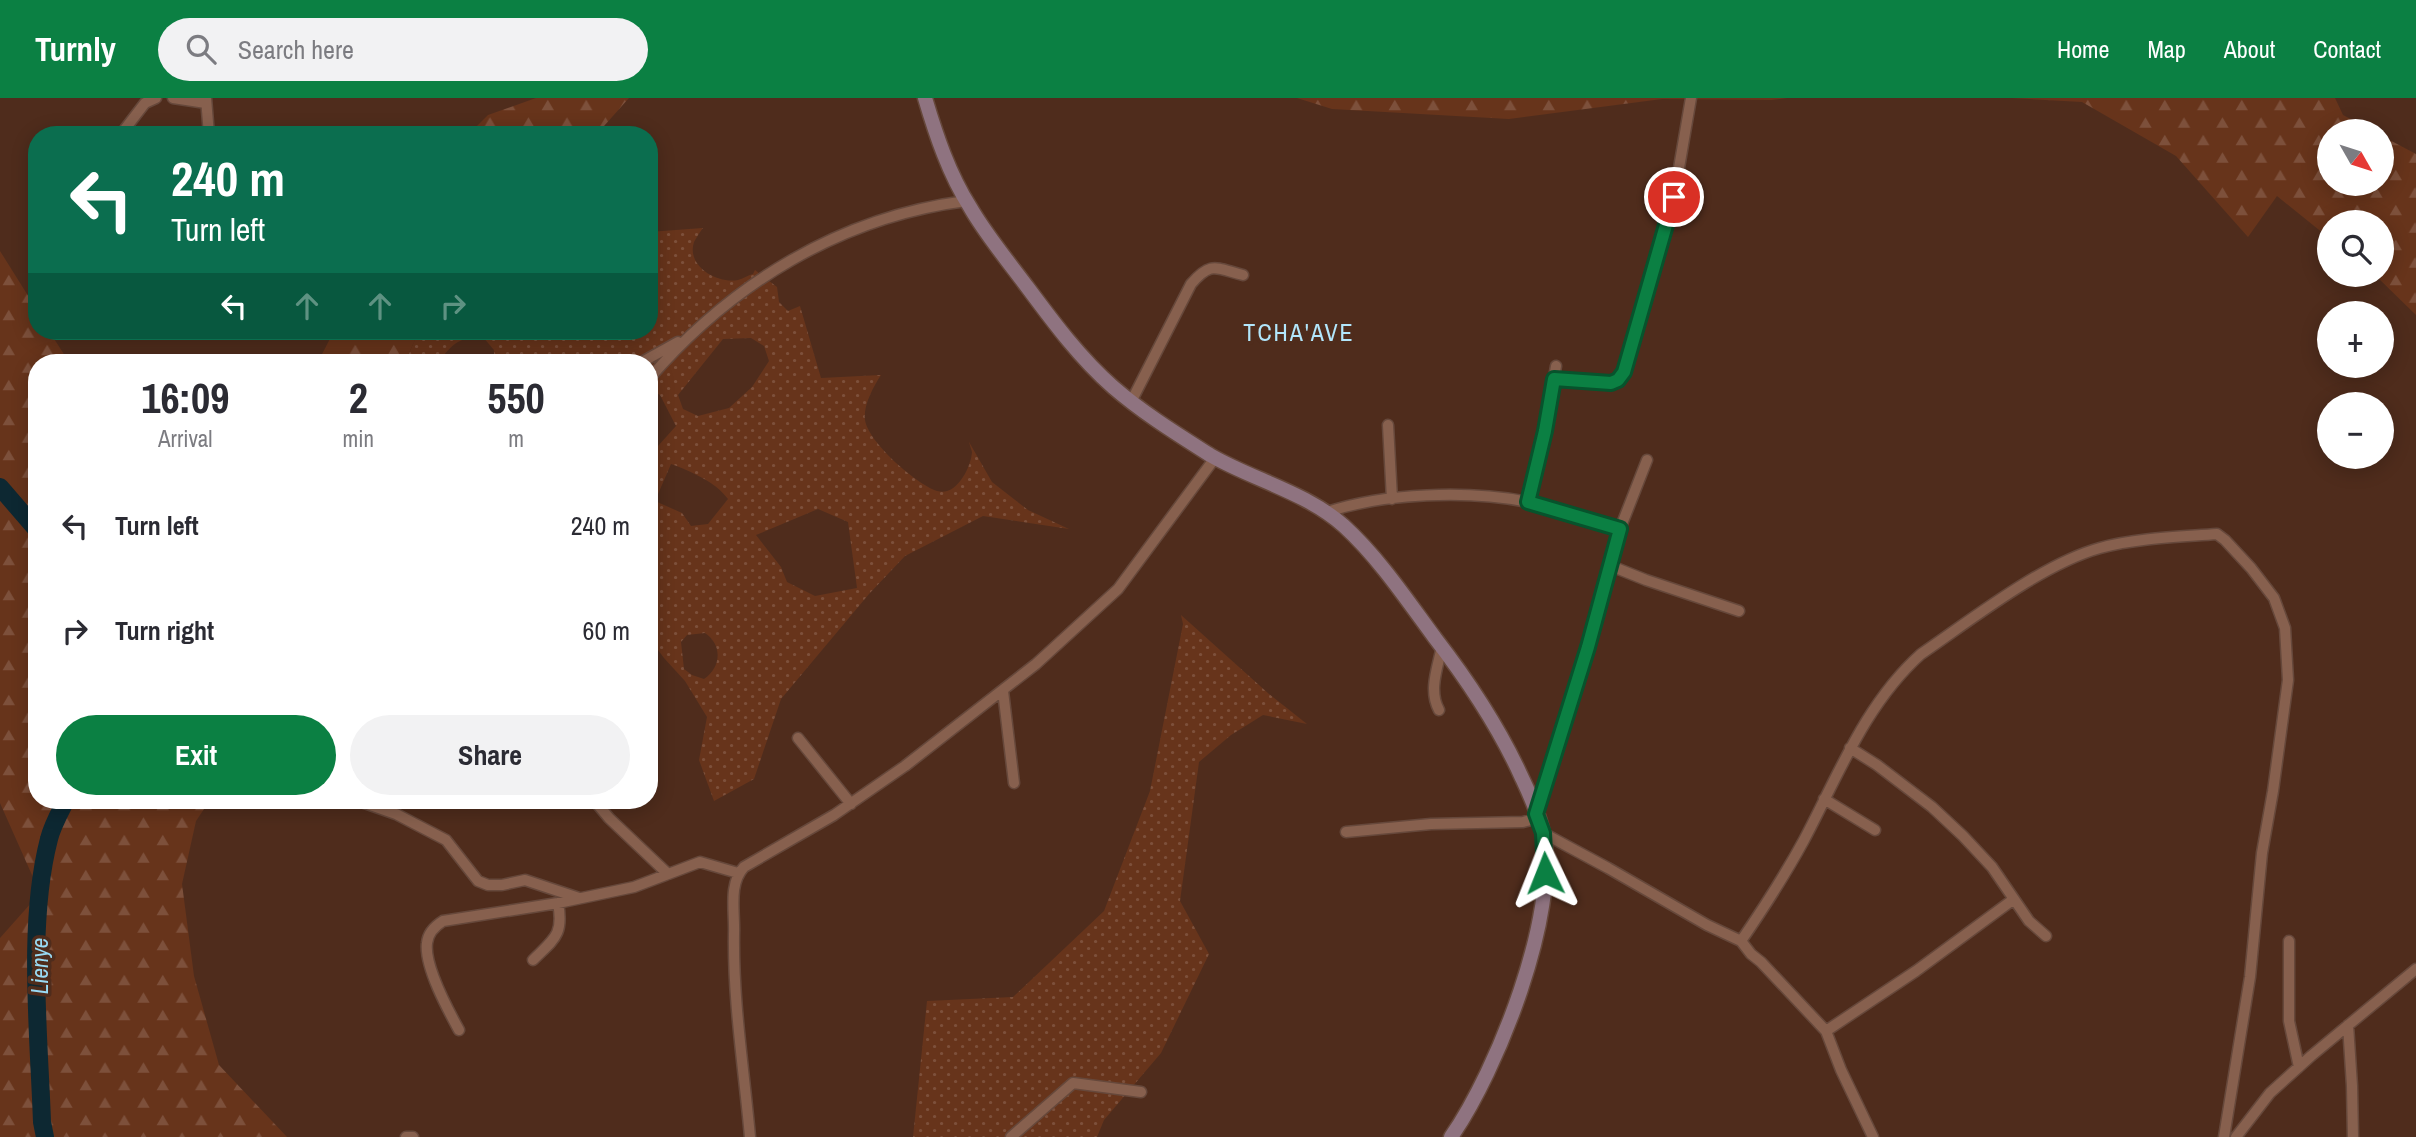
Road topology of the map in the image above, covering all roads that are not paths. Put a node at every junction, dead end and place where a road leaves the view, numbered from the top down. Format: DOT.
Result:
graph roads {
  1 [pos="156,98"];
  2 [pos="173,98"];
  3 [pos="925,98"];
  4 [pos="1691,98"];
  5 [pos="206,100"];
  6 [pos="127,126"];
  7 [pos="208,126"];
  8 [pos="966,201"];
  9 [pos="1242,275"];
  10 [pos="689,335"];
  11 [pos="656,354"];
  12 [pos="1556,366"];
  13 [pos="658,369"];
  14 [pos="1554,379"];
  15 [pos="1131,402"];
  16 [pos="1388,425"];
  17 [pos="1215,458"];
  18 [pos="1647,460"];
  19 [pos="1392,499"];
  20 [pos="1528,502"];
  21 [pos="1327,512"];
  22 [pos="1620,529"];
  23 [pos="1611,566"];
  24 [pos="1739,611"];
  25 [pos="1442,646"];
  26 [pos="1003,691"];
  27 [pos="1439,710"];
  28 [pos="798,738"];
  29 [pos="1850,748"];
  30 [pos="1014,783"];
  31 [pos="1824,799"];
  32 [pos="851,804"];
  33 [pos="382,809"];
  34 [pos="602,809"];
  35 [pos="1536,814"];
  36 [pos="1875,830"];
  37 [pos="1346,832"];
  38 [pos="1543,833"];
  39 [pos="738,873"];
  40 [pos="668,874"];
  41 [pos="579,898"];
  42 [pos="2014,899"];
  43 [pos="558,904"];
  44 [pos="2046,936"];
  45 [pos="1741,941"];
  46 [pos="2289,941"];
  47 [pos="533,960"];
  48 [pos="2416,970"];
  49 [pos="2347,1026"];
  50 [pos="459,1030"];
  51 [pos="1826,1031"];
  52 [pos="2299,1067"];
  53 [pos="1140,1092"];
  54 [pos="406,1137"];
  55 [pos="413,1137"];
  56 [pos="750,1137"];
  57 [pos="1011,1137"];
  58 [pos="1451,1137"];
  59 [pos="1873,1137"];
  60 [pos="2224,1137"];
  61 [pos="2236,1137"];
  62 [pos="2353,1137"];
  1 -- 6 [label="street"];
  2 -- 5 [label="street"];
  3 -- 8 [label="street"];
  4 -- 14 [label="street"];
  5 -- 7 [label="street"];
  8 -- 10 [label="street"];
  8 -- 15 [label="street"];
  9 -- 15 [label="street"];
  10 -- 11 [label="street"];
  10 -- 13 [label="street"];
  12 -- 14 [label="street"];
  14 -- 20 [label="street"];
  15 -- 17 [label="street"];
  16 -- 19 [label="street"];
  17 -- 21 [label="street"];
  17 -- 26 [label="street"];
  18 -- 22 [label="street"];
  19 -- 20 [label="street"];
  19 -- 21 [label="street"];
  20 -- 22 [label="street"];
  21 -- 25 [label="street"];
  22 -- 23 [label="street"];
  23 -- 24 [label="street"];
  23 -- 35 [label="street"];
  25 -- 27 [label="street"];
  25 -- 35 [label="street"];
  26 -- 30 [label="street"];
  26 -- 32 [label="street"];
  28 -- 32 [label="street"];
  29 -- 31 [label="street"];
  29 -- 42 [label="street"];
  29 -- 60 [label="street"];
  31 -- 36 [label="street"];
  31 -- 45 [label="street"];
  32 -- 39 [label="street"];
  33 -- 41 [label="street"];
  34 -- 40 [label="street"];
  35 -- 37 [label="street"];
  35 -- 38 [label="street"];
  38 -- 45 [label="street"];
  38 -- 58 [label="street"];
  39 -- 40 [label="street"];
  39 -- 56 [label="street"];
  40 -- 41 [label="street"];
  41 -- 43 [label="street"];
  42 -- 44 [label="street"];
  42 -- 51 [label="street"];
  43 -- 47 [label="street"];
  43 -- 50 [label="street"];
  45 -- 51 [label="street"];
  46 -- 52 [label="street"];
  48 -- 49 [label="street"];
  49 -- 52 [label="street"];
  49 -- 62 [label="street"];
  51 -- 59 [label="street"];
  52 -- 61 [label="street"];
  53 -- 57 [label="street"];
  54 -- 55 [label="street"];
}
